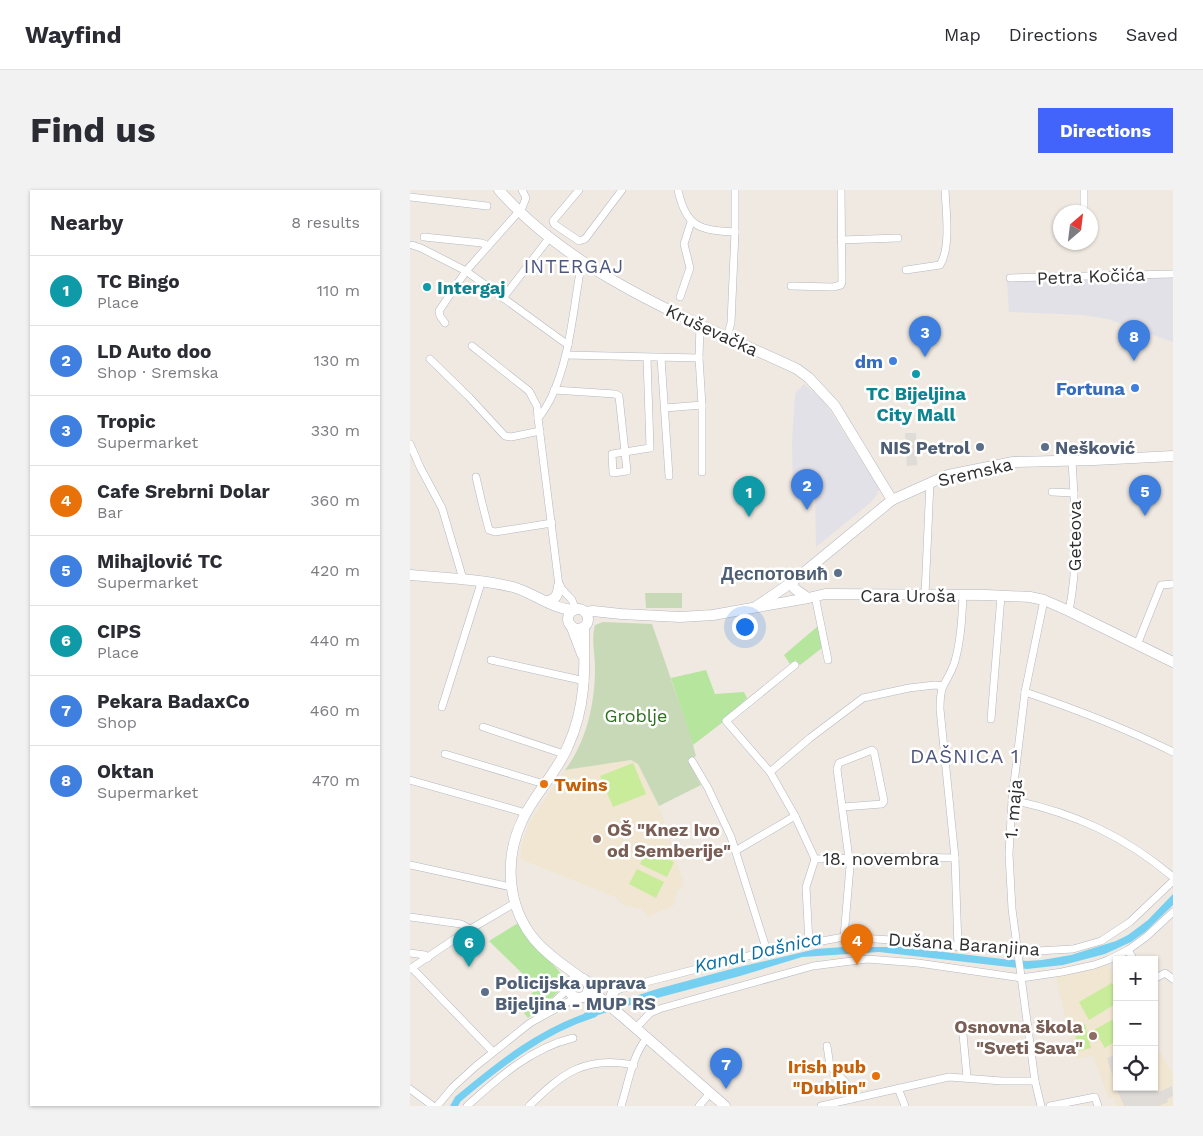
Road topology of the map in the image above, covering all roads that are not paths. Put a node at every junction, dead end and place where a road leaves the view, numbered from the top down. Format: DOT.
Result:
graph roads {
  1 [pos="499,190"];
  2 [pos="522,190"];
  3 [pos="579,190"];
  4 [pos="622,190"];
  5 [pos="678,190"];
  6 [pos="735,190"];
  7 [pos="841,190"];
  8 [pos="945,190"];
  9 [pos="1084,190"];
  10 [pos="410,197"];
  11 [pos="1084,205"];
  12 [pos="487,206"];
  13 [pos="519,211"];
  14 [pos="691,222"];
  15 [pos="735,232"];
  16 [pos="424,237"];
  17 [pos="550,237"];
  18 [pos="898,238"];
  19 [pos="582,240"];
  20 [pos="841,240"];
  21 [pos="412,245"];
  22 [pos="488,246"];
  23 [pos="573,255"];
  24 [pos="582,261"];
  25 [pos="906,270"];
  26 [pos="466,271"];
  27 [pos="1173,274"];
  28 [pos="1010,278"];
  29 [pos="791,286"];
  30 [pos="680,297"];
  31 [pos="503,298"];
  32 [pos="445,323"];
  33 [pos="700,324"];
  34 [pos="727,337"];
  35 [pos="472,346"];
  36 [pos="568,346"];
  37 [pos="566,355"];
  38 [pos="647,358"];
  39 [pos="661,358"];
  40 [pos="698,358"];
  41 [pos="430,359"];
  42 [pos="554,390"];
  43 [pos="702,405"];
  44 [pos="664,408"];
  45 [pos="538,418"];
  46 [pos="540,430"];
  47 [pos="410,444"];
  48 [pos="1173,456"];
  49 [pos="1072,460"];
  50 [pos="702,472"];
  51 [pos="669,476"];
  52 [pos="476,477"];
  53 [pos="930,482"];
  54 [pos="1052,492"];
  55 [pos="1074,493"];
  56 [pos="892,500"];
  57 [pos="552,524"];
  58 [pos="410,575"];
  59 [pos="463,579"];
  60 [pos="482,580"];
  61 [pos="791,582"];
  62 [pos="1173,584"];
  63 [pos="559,586"];
  64 [pos="925,595"];
  65 [pos="963,595"];
  66 [pos="537,596"];
  67 [pos="1001,596"];
  68 [pos="811,597"];
  69 [pos="1044,600"];
  70 [pos="548,602"];
  71 [pos="757,606"];
  72 [pos="579,611"];
  73 [pos="1069,611"];
  74 [pos="622,614"];
  75 [pos="570,624"];
  76 [pos="585,626"];
  77 [pos="1137,645"];
  78 [pos="585,659"];
  79 [pos="491,660"];
  80 [pos="828,660"];
  81 [pos="1173,662"];
  82 [pos="795,665"];
  83 [pos="585,681"];
  84 [pos="943,686"];
  85 [pos="1025,692"];
  86 [pos="442,707"];
  87 [pos="991,719"];
  88 [pos="483,727"];
  89 [pos="1173,752"];
  90 [pos="445,754"];
  91 [pos="564,754"];
  92 [pos="692,762"];
  93 [pos="770,772"];
  94 [pos="410,780"];
  95 [pos="544,784"];
  96 [pos="1012,800"];
  97 [pos="843,807"];
  98 [pos="526,813"];
  99 [pos="795,816"];
  100 [pos="737,850"];
  101 [pos="849,858"];
  102 [pos="955,858"];
  103 [pos="815,859"];
  104 [pos="410,864"];
  105 [pos="1173,877"];
  106 [pos="1173,881"];
  107 [pos="512,887"];
  108 [pos="515,903"];
  109 [pos="1173,912"];
  110 [pos="410,917"];
  111 [pos="470,929"];
  112 [pos="844,937"];
  113 [pos="809,943"];
  114 [pos="958,947"];
  115 [pos="1128,950"];
  116 [pos="767,951"];
  117 [pos="410,953"];
  118 [pos="1018,956"];
  119 [pos="1132,956"];
  120 [pos="428,958"];
  121 [pos="555,958"];
  122 [pos="411,969"];
  123 [pos="1021,976"];
  124 [pos="1158,977"];
  125 [pos="1173,979"];
  126 [pos="631,985"];
  127 [pos="569,986"];
  128 [pos="584,989"];
  129 [pos="609,1002"];
  130 [pos="538,1018"];
  131 [pos="962,1024"];
  132 [pos="636,1028"];
  133 [pos="573,1038"];
  134 [pos="647,1038"];
  135 [pos="827,1046"];
  136 [pos="493,1052"];
  137 [pos="634,1064"];
  138 [pos="967,1077"];
  139 [pos="1035,1081"];
  140 [pos="898,1088"];
  141 [pos="410,1089"];
  142 [pos="710,1093"];
  143 [pos="850,1099"];
  144 [pos="432,1106"];
  145 [pos="437,1106"];
  146 [pos="467,1106"];
  147 [pos="529,1106"];
  148 [pos="621,1106"];
  149 [pos="699,1106"];
  150 [pos="725,1106"];
  151 [pos="821,1106"];
  152 [pos="905,1106"];
  153 [pos="1041,1106"];
  154 [pos="1050,1106"];
  155 [pos="1098,1106"];
  1 -- 13 [label="main road, Kruševačka"];
  2 -- 13 [label="street"];
  3 -- 19 [label="street"];
  4 -- 19 [label="street"];
  5 -- 14 [label="street"];
  6 -- 15 [label="street"];
  7 -- 20 [label="street"];
  8 -- 25 [label="street"];
  9 -- 11 [label="street"];
  10 -- 12 [label="street"];
  13 -- 17 [label="main road, Kruševačka"];
  13 -- 22 [label="street"];
  14 -- 15 [label="street"];
  14 -- 30 [label="street, Kruševačka"];
  15 -- 34 [label="street"];
  16 -- 22 [label="street"];
  17 -- 23 [label="main road, Kruševačka"];
  17 -- 31 [label="street"];
  18 -- 20 [label="street"];
  19 -- 23 [label="street"];
  20 -- 29 [label="street"];
  21 -- 26 [label="street"];
  22 -- 26 [label="street"];
  23 -- 24 [label="main road, Kruševačka"];
  24 -- 33 [label="main road, Kruševačka"];
  24 -- 36 [label="street"];
  26 -- 31 [label="street"];
  26 -- 32 [label="street"];
  27 -- 28 [label="street, Petra Kočića"];
  31 -- 36 [label="street"];
  33 -- 34 [label="main road, Kruševačka"];
  33 -- 40 [label="street"];
  34 -- 56 [label="main road, Kruševačka"];
  35 -- 45 [label="street"];
  36 -- 37 [label="street"];
  37 -- 38 [label="street"];
  37 -- 42 [label="street"];
  38 -- 39 [label="street"];
  38 -- 42 [label="street"];
  39 -- 40 [label="street"];
  39 -- 44 [label="street"];
  40 -- 43 [label="street"];
  41 -- 46 [label="street"];
  42 -- 45 [label="street"];
  43 -- 44 [label="street"];
  43 -- 50 [label="street"];
  44 -- 51 [label="street"];
  45 -- 46 [label="street"];
  46 -- 57 [label="street"];
  47 -- 59 [label="street"];
  48 -- 49 [label="main road, Sremska"];
  49 -- 53 [label="main road, Sremska"];
  49 -- 55 [label="street, Geteova"];
  52 -- 57 [label="street"];
  53 -- 56 [label="main road, Sremska"];
  53 -- 64 [label="street"];
  54 -- 55 [label="street"];
  55 -- 73 [label="street, Geteova"];
  56 -- 61 [label="main road, Sremska"];
  57 -- 63 [label="street"];
  58 -- 59 [label="main road"];
  59 -- 60 [label="main road"];
  60 -- 66 [label="main road"];
  60 -- 86 [label="street"];
  61 -- 68 [label="main road"];
  61 -- 71 [label="main road, Sremska"];
  62 -- 77 [label="street"];
  63 -- 70 [label="main road"];
  63 -- 72 [label="street"];
  64 -- 65 [label="main road, Cara Uroša"];
  64 -- 68 [label="main road, Cara Uroša"];
  65 -- 67 [label="main road, Cara Uroša"];
  65 -- 84 [label="street"];
  66 -- 70 [label="main road"];
  66 -- 75 [label="main road"];
  67 -- 69 [label="main road, Cara Uroša"];
  67 -- 87 [label="street"];
  68 -- 71 [label="main road, Cara Uroša"];
  68 -- 80 [label="street"];
  69 -- 73 [label="main road, Cara Uroša"];
  69 -- 85 [label="street, 1. maja"];
  70 -- 72 [label="main road"];
  71 -- 74 [label="main road"];
  72 -- 74 [label="main road"];
  72 -- 75 [label="main road"];
  72 -- 76 [label="main road"];
  73 -- 77 [label="main road, Cara Uroša"];
  74 -- 76 [label="main road"];
  75 -- 76 [label="main road"];
  75 -- 78 [label="main road"];
  76 -- 78 [label="main road"];
  77 -- 81 [label="main road, Cara Uroša"];
  78 -- 83 [label="main road"];
  79 -- 83 [label="street"];
  82 -- 93 [label="street, 18. novembra"];
  83 -- 91 [label="main road"];
  84 -- 93 [label="street"];
  84 -- 102 [label="street"];
  85 -- 89 [label="street"];
  85 -- 96 [label="street, 1. maja"];
  88 -- 91 [label="street"];
  90 -- 95 [label="street"];
  91 -- 95 [label="main road"];
  92 -- 100 [label="street"];
  93 -- 99 [label="street, 18. novembra"];
  94 -- 98 [label="street"];
  95 -- 98 [label="main road"];
  96 -- 105 [label="street"];
  96 -- 118 [label="street, 1. maja"];
  97 -- 97 [label="street"];
  97 -- 101 [label="street"];
  98 -- 107 [label="main road"];
  99 -- 100 [label="street"];
  99 -- 103 [label="street, 18. novembra"];
  100 -- 116 [label="street"];
  101 -- 102 [label="street, 18. novembra"];
  101 -- 103 [label="street, 18. novembra"];
  101 -- 112 [label="street"];
  102 -- 114 [label="street"];
  103 -- 113 [label="street"];
  104 -- 107 [label="street"];
  106 -- 118 [label="street, Dušana Baranjina"];
  107 -- 108 [label="main road"];
  108 -- 111 [label="street"];
  108 -- 121 [label="main road"];
  109 -- 115 [label="street"];
  110 -- 111 [label="street"];
  111 -- 120 [label="street"];
  112 -- 113 [label="street, Dušana Baranjina"];
  112 -- 114 [label="street, Dušana Baranjina"];
  113 -- 116 [label="street, Dušana Baranjina"];
  114 -- 118 [label="street, Dušana Baranjina"];
  115 -- 119 [label="street"];
  115 -- 123 [label="street"];
  116 -- 126 [label="street, Dušana Baranjina"];
  117 -- 120 [label="street"];
  118 -- 123 [label="street, 1. maja"];
  120 -- 122 [label="street"];
  121 -- 127 [label="main road"];
  121 -- 128 [label="main road"];
  122 -- 136 [label="street"];
  123 -- 132 [label="street"];
  123 -- 139 [label="street, 1. maja"];
  124 -- 125 [label="street"];
  126 -- 128 [label="street, Dušana Baranjina"];
  126 -- 129 [label="main road"];
  127 -- 128 [label="main road"];
  127 -- 128 [label="main road"];
  127 -- 130 [label="street"];
  128 -- 129 [label="main road"];
  128 -- 130 [label="street"];
  129 -- 132 [label="main road"];
  130 -- 136 [label="street"];
  131 -- 138 [label="street"];
  132 -- 134 [label="main road"];
  133 -- 146 [label="street"];
  134 -- 137 [label="street"];
  134 -- 142 [label="main road"];
  135 -- 143 [label="street"];
  136 -- 145 [label="street"];
  137 -- 147 [label="street"];
  137 -- 148 [label="street"];
  138 -- 139 [label="street"];
  138 -- 140 [label="street"];
  139 -- 153 [label="street, 1. maja"];
  140 -- 143 [label="street"];
  140 -- 152 [label="street"];
  141 -- 144 [label="street"];
  142 -- 149 [label="street"];
  142 -- 150 [label="main road"];
  143 -- 151 [label="street"];
  154 -- 155 [label="street"];
}
